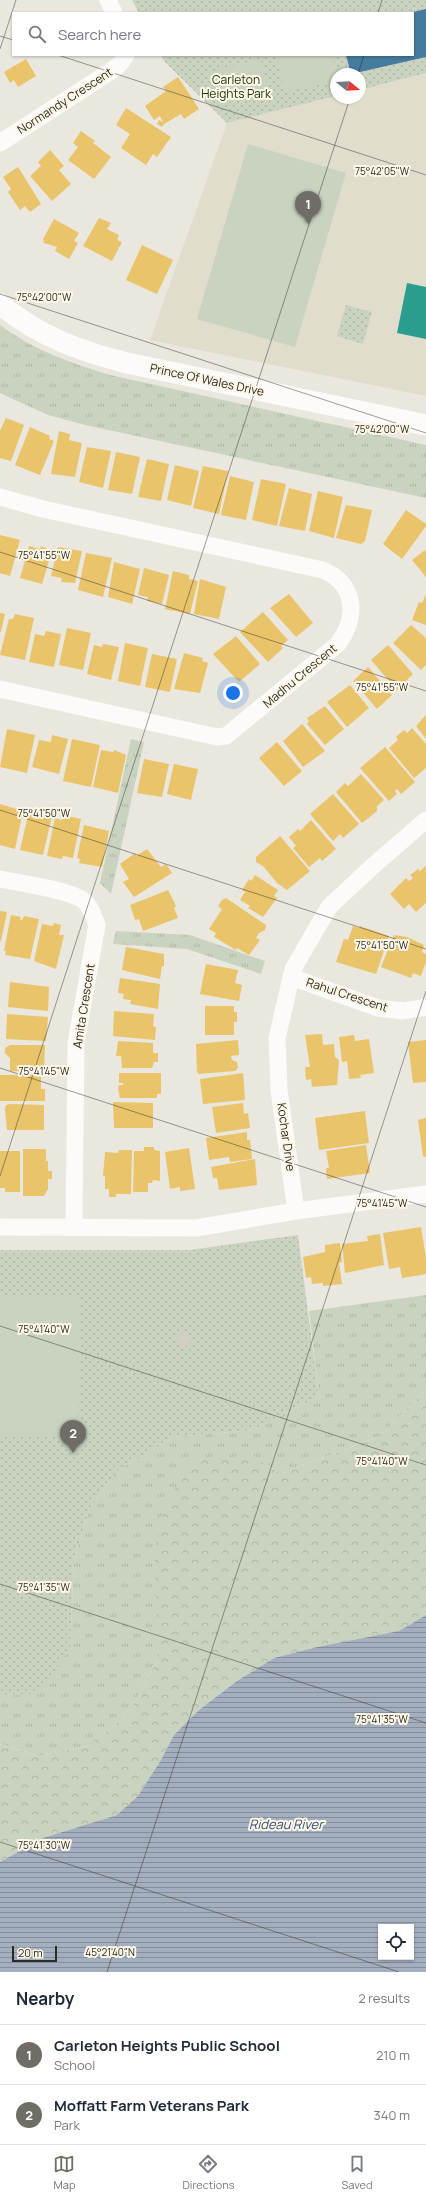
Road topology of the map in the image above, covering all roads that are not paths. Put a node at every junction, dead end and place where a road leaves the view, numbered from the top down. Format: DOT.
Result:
graph roads {
  1 [pos="108,0"];
  2 [pos="114,12"];
  3 [pos="125,56"];
  4 [pos="0,143"];
  5 [pos="0,304"];
  6 [pos="426,425"];
  7 [pos="0,497"];
  8 [pos="0,689"];
  9 [pos="426,820"];
  10 [pos="0,879"];
  11 [pos="291,977"];
  12 [pos="426,1007"];
  13 [pos="426,1194"];
  14 [pos="296,1211"];
  15 [pos="0,1227"];
  16 [pos="74,1227"];
  1 -- 2 [label="street"];
  3 -- 4 [label="street, Normandy Crescent"];
  5 -- 6 [label="main road, Prince Of Wales Drive"];
  7 -- 8 [label="street, Madhu Crescent"];
  9 -- 11 [label="street, Kochar Drive"];
  10 -- 16 [label="street, Amita Crescent"];
  11 -- 12 [label="street, Rahul Crescent"];
  11 -- 14 [label="street, Kochar Drive"];
  13 -- 14 [label="street"];
  14 -- 16 [label="street"];
  15 -- 16 [label="street"];
}
